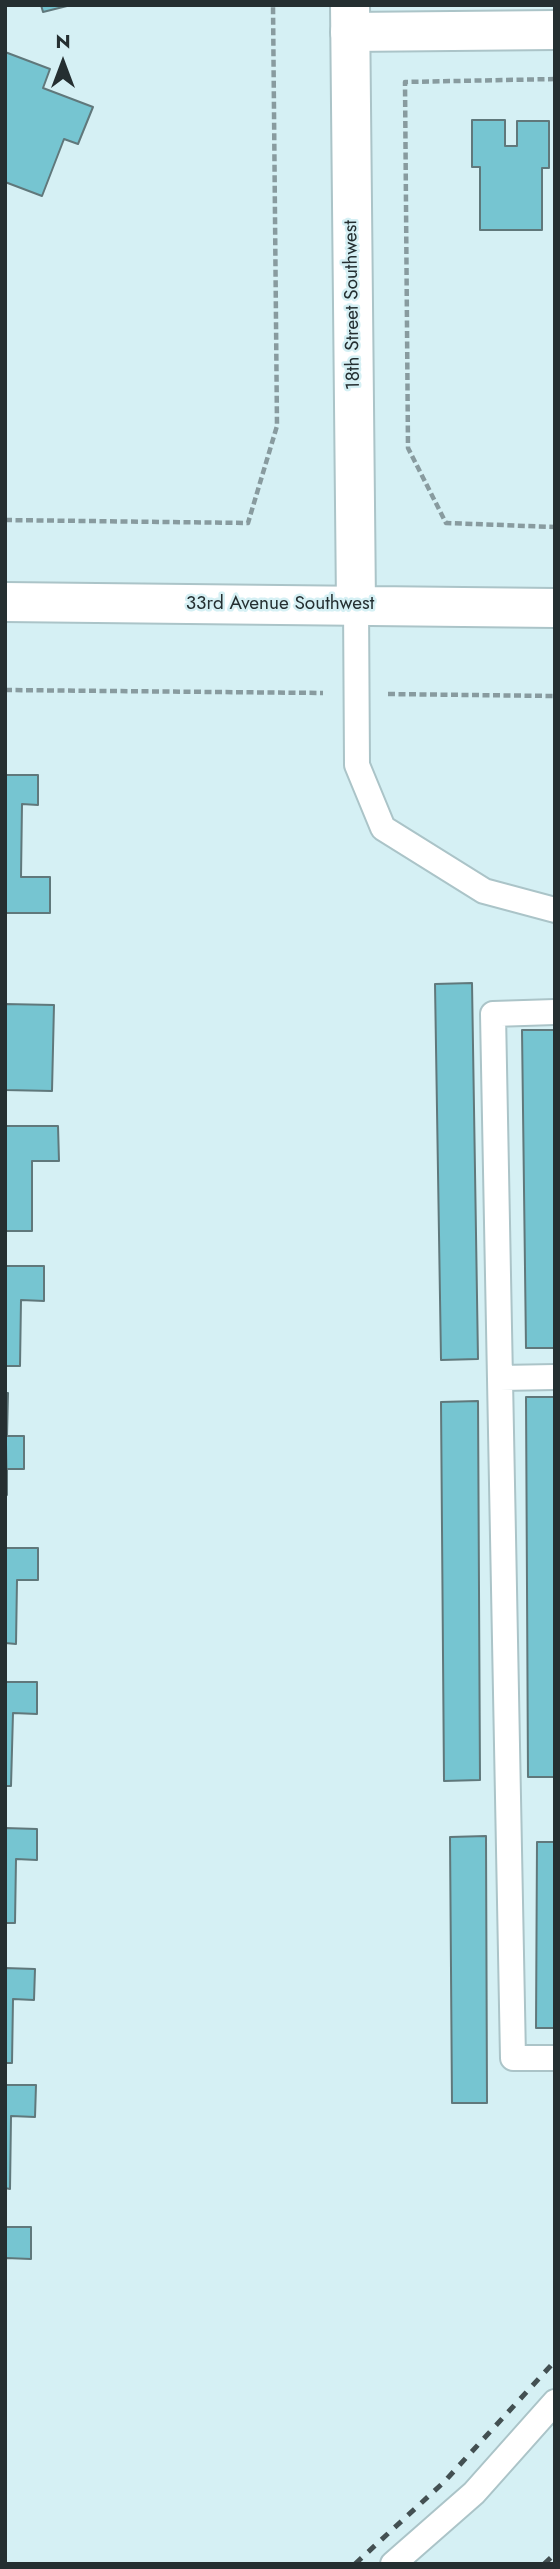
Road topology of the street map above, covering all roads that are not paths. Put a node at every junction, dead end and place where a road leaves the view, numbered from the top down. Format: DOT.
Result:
graph roads {
  1 [pos="350,19"];
  2 [pos="555,30"];
  3 [pos="5,602"];
  4 [pos="356,604"];
  5 [pos="555,608"];
  6 [pos="555,910"];
  7 [pos="555,1012"];
  8 [pos="555,1377"];
  9 [pos="500,1378"];
  10 [pos="555,2058"];
  11 [pos="555,2402"];
  12 [pos="393,2564"];
  1 -- 2 [label="street"];
  1 -- 4 [label="street, 18th Street Southwest"];
  3 -- 4 [label="street, 33rd Avenue Southwest"];
  4 -- 5 [label="street, 33rd Avenue Southwest"];
  4 -- 6 [label="lane"];
  7 -- 9 [label="lane"];
  8 -- 9 [label="lane"];
  9 -- 10 [label="lane"];
  11 -- 12 [label="lane"];
}
